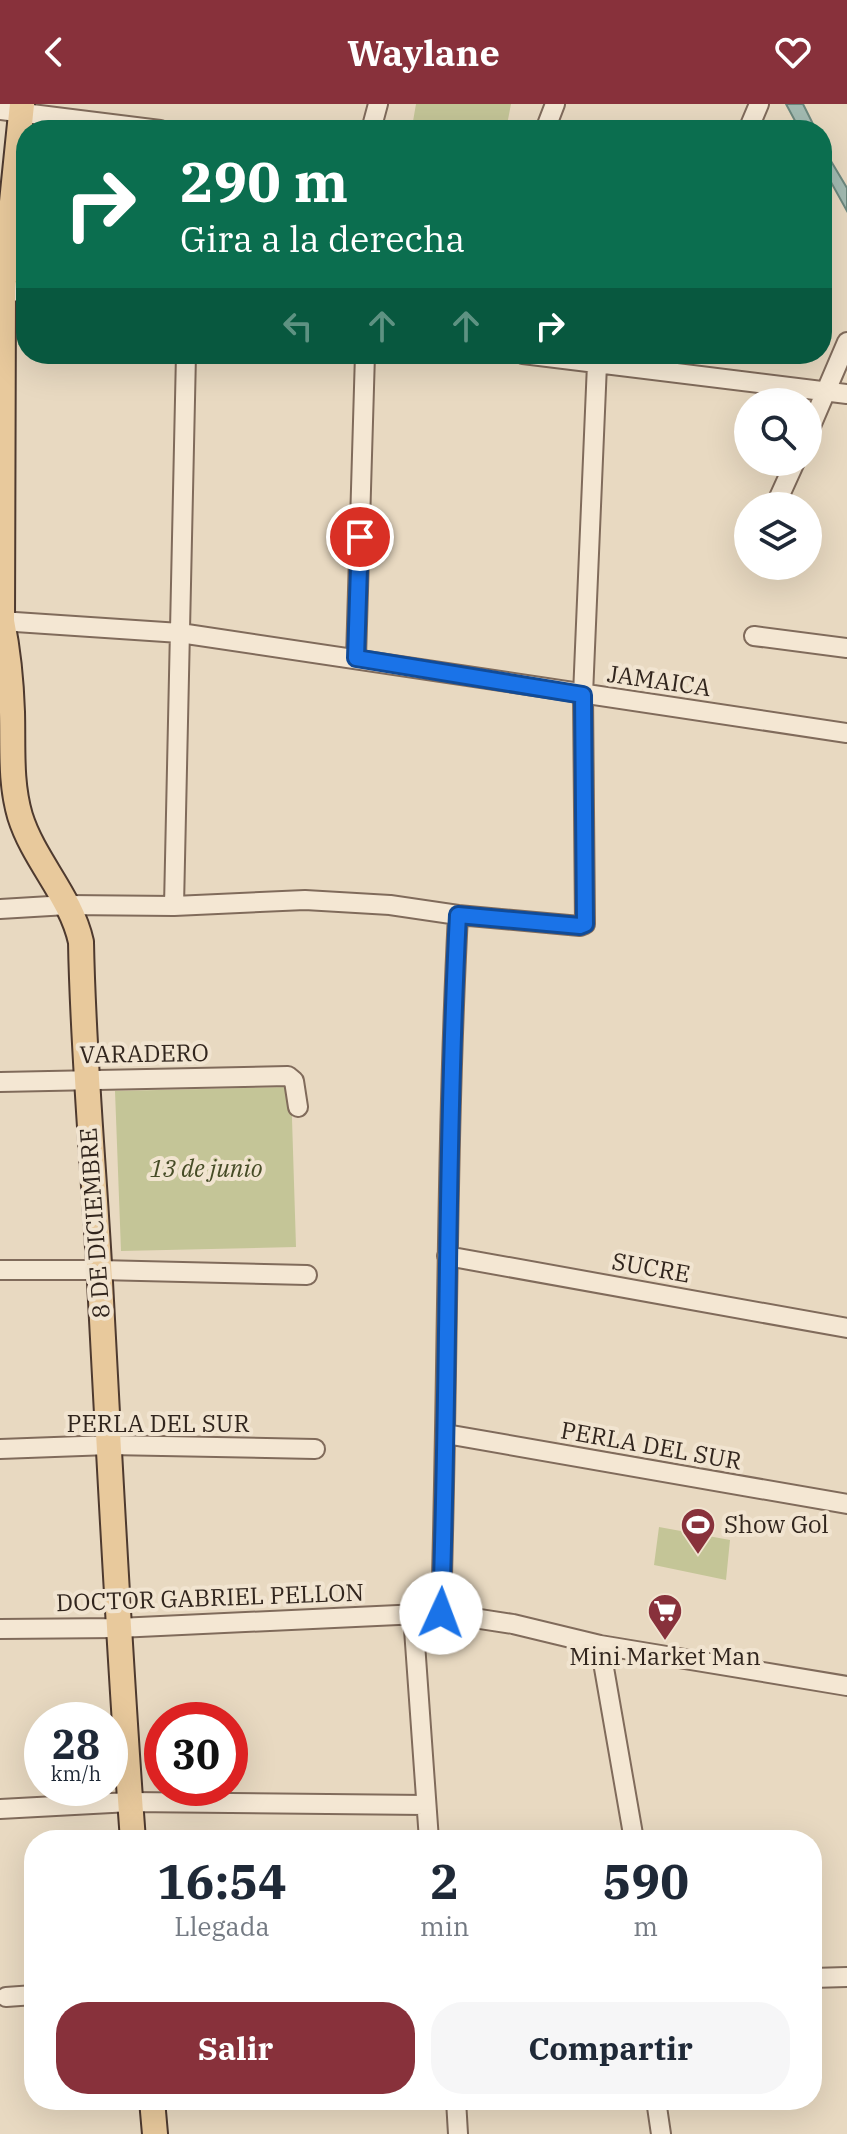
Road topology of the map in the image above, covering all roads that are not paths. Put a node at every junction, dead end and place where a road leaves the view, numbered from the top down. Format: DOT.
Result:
graph roads {
  1 [pos="15,109"];
  2 [pos="91,120"];
  3 [pos="10,291"];
  4 [pos="847,342"];
  5 [pos="186,364"];
  6 [pos="365,364"];
  7 [pos="597,364"];
  8 [pos="658,364"];
  9 [pos="827,391"];
  10 [pos="847,394"];
  11 [pos="822,402"];
  12 [pos="1,621"];
  13 [pos="180,633"];
  14 [pos="754,636"];
  15 [pos="847,648"];
  16 [pos="356,658"];
  17 [pos="583,695"];
  18 [pos="847,733"];
  19 [pos="67,905"];
  20 [pos="174,906"];
  21 [pos="0,909"];
  22 [pos="458,915"];
  23 [pos="85,1079"];
  24 [pos="0,1082"];
  25 [pos="298,1107"];
  26 [pos="447,1256"];
  27 [pos="0,1270"];
  28 [pos="99,1270"];
  29 [pos="307,1275"];
  30 [pos="847,1328"];
  31 [pos="446,1434"];
  32 [pos="109,1445"];
  33 [pos="0,1449"];
  34 [pos="315,1449"];
  35 [pos="847,1504"];
  36 [pos="441,1613"];
  37 [pos="413,1615"];
  38 [pos="118,1628"];
  39 [pos="0,1629"];
  40 [pos="600,1645"];
  41 [pos="847,1686"];
  42 [pos="130,1802"];
  43 [pos="425,1805"];
  44 [pos="0,1809"];
  45 [pos="132,1830"];
  46 [pos="428,1830"];
  47 [pos="632,1830"];
  48 [pos="847,1977"];
  49 [pos="822,1978"];
  50 [pos="24,1996"];
  51 [pos="6,1997"];
  52 [pos="153,2110"];
  53 [pos="457,2110"];
  54 [pos="657,2110"];
  55 [pos="155,2134"];
  56 [pos="458,2134"];
  57 [pos="661,2134"];
  1 -- 2 [label="street"];
  1 -- 3 [label="main road, 8 DE DICIEMBRE"];
  3 -- 12 [label="main road, 8 DE DICIEMBRE"];
  4 -- 9 [label="street"];
  5 -- 13 [label="street"];
  6 -- 16 [label="street"];
  7 -- 17 [label="street"];
  8 -- 9 [label="street"];
  9 -- 10 [label="street"];
  9 -- 11 [label="street"];
  12 -- 13 [label="street, JAMAICA"];
  12 -- 19 [label="main road, 8 DE DICIEMBRE"];
  13 -- 16 [label="street, JAMAICA"];
  13 -- 20 [label="street"];
  14 -- 15 [label="street"];
  16 -- 17 [label="street, JAMAICA"];
  17 -- 18 [label="street, JAMAICA"];
  17 -- 22 [label="street"];
  19 -- 20 [label="street"];
  19 -- 21 [label="street"];
  19 -- 23 [label="main road, 8 DE DICIEMBRE"];
  20 -- 22 [label="street"];
  22 -- 26 [label="street"];
  23 -- 24 [label="street, VARADERO"];
  23 -- 25 [label="street, VARADERO"];
  23 -- 28 [label="main road, 8 DE DICIEMBRE"];
  26 -- 30 [label="street, SUCRE"];
  26 -- 31 [label="street"];
  27 -- 28 [label="street"];
  28 -- 29 [label="street"];
  28 -- 32 [label="main road, 8 DE DICIEMBRE"];
  31 -- 35 [label="street, PERLA DEL SUR"];
  31 -- 36 [label="street"];
  32 -- 33 [label="street, PERLA DEL SUR"];
  32 -- 34 [label="street, PERLA DEL SUR"];
  32 -- 38 [label="main road, 8 DE DICIEMBRE"];
  36 -- 37 [label="street, DOCTOR GABRIEL PELLON"];
  36 -- 40 [label="street, DOCTOR GABRIEL PELLON"];
  37 -- 38 [label="street, DOCTOR GABRIEL PELLON"];
  37 -- 43 [label="street"];
  38 -- 39 [label="street, DOCTOR GABRIEL PELLON"];
  38 -- 42 [label="main road, 8 DE DICIEMBRE"];
  40 -- 41 [label="street, DOCTOR GABRIEL PELLON"];
  40 -- 47 [label="street"];
  42 -- 43 [label="street"];
  42 -- 44 [label="street"];
  42 -- 45 [label="main road, 8 DE DICIEMBRE"];
  43 -- 46 [label="street"];
  48 -- 49 [label="street"];
  50 -- 51 [label="street"];
  52 -- 55 [label="main road"];
  53 -- 56 [label="street"];
  54 -- 57 [label="street"];
}
